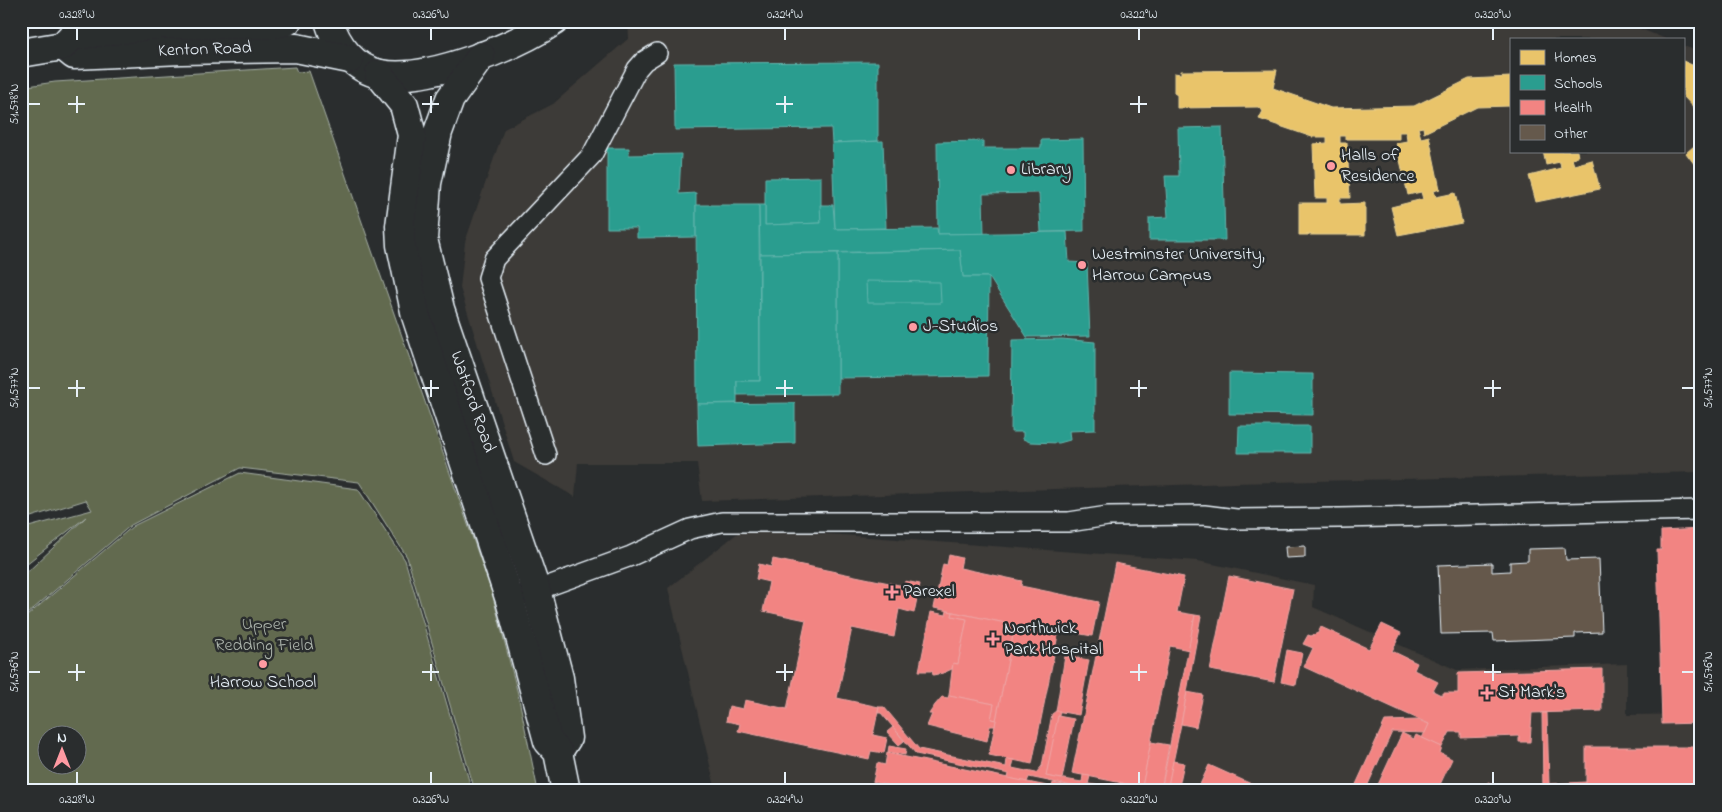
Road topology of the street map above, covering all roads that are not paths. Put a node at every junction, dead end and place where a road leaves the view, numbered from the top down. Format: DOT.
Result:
graph roads {
  1 [pos="287,21"];
  2 [pos="329,21"];
  3 [pos="554,21"];
  4 [pos="63,46"];
  5 [pos="21,53"];
  6 [pos="657,53"];
  7 [pos="481,56"];
  8 [pos="350,59"];
  9 [pos="379,74"];
  10 [pos="546,455"];
  11 [pos="1701,510"];
  12 [pos="536,590"];
  13 [pos="510,600"];
  14 [pos="558,752"];
  15 [pos="566,791"];
  1 -- 4 [label="main road, Kenton Road"];
  2 -- 8 [label="main road"];
  3 -- 7 [label="main road"];
  4 -- 5 [label="main road, Kenton Road"];
  4 -- 8 [label="main road, Kenton Road"];
  6 -- 10 [label="street"];
  7 -- 9 [label="main road"];
  7 -- 12 [label="main road, Watford Road"];
  8 -- 9 [label="main road"];
  9 -- 13 [label="main road, Watford Road"];
  11 -- 12 [label="street"];
  12 -- 13 [label="street"];
  12 -- 14 [label="main road, Watford Road"];
  13 -- 14 [label="main road, Watford Road"];
  14 -- 15 [label="main road, Watford Road"];
}
